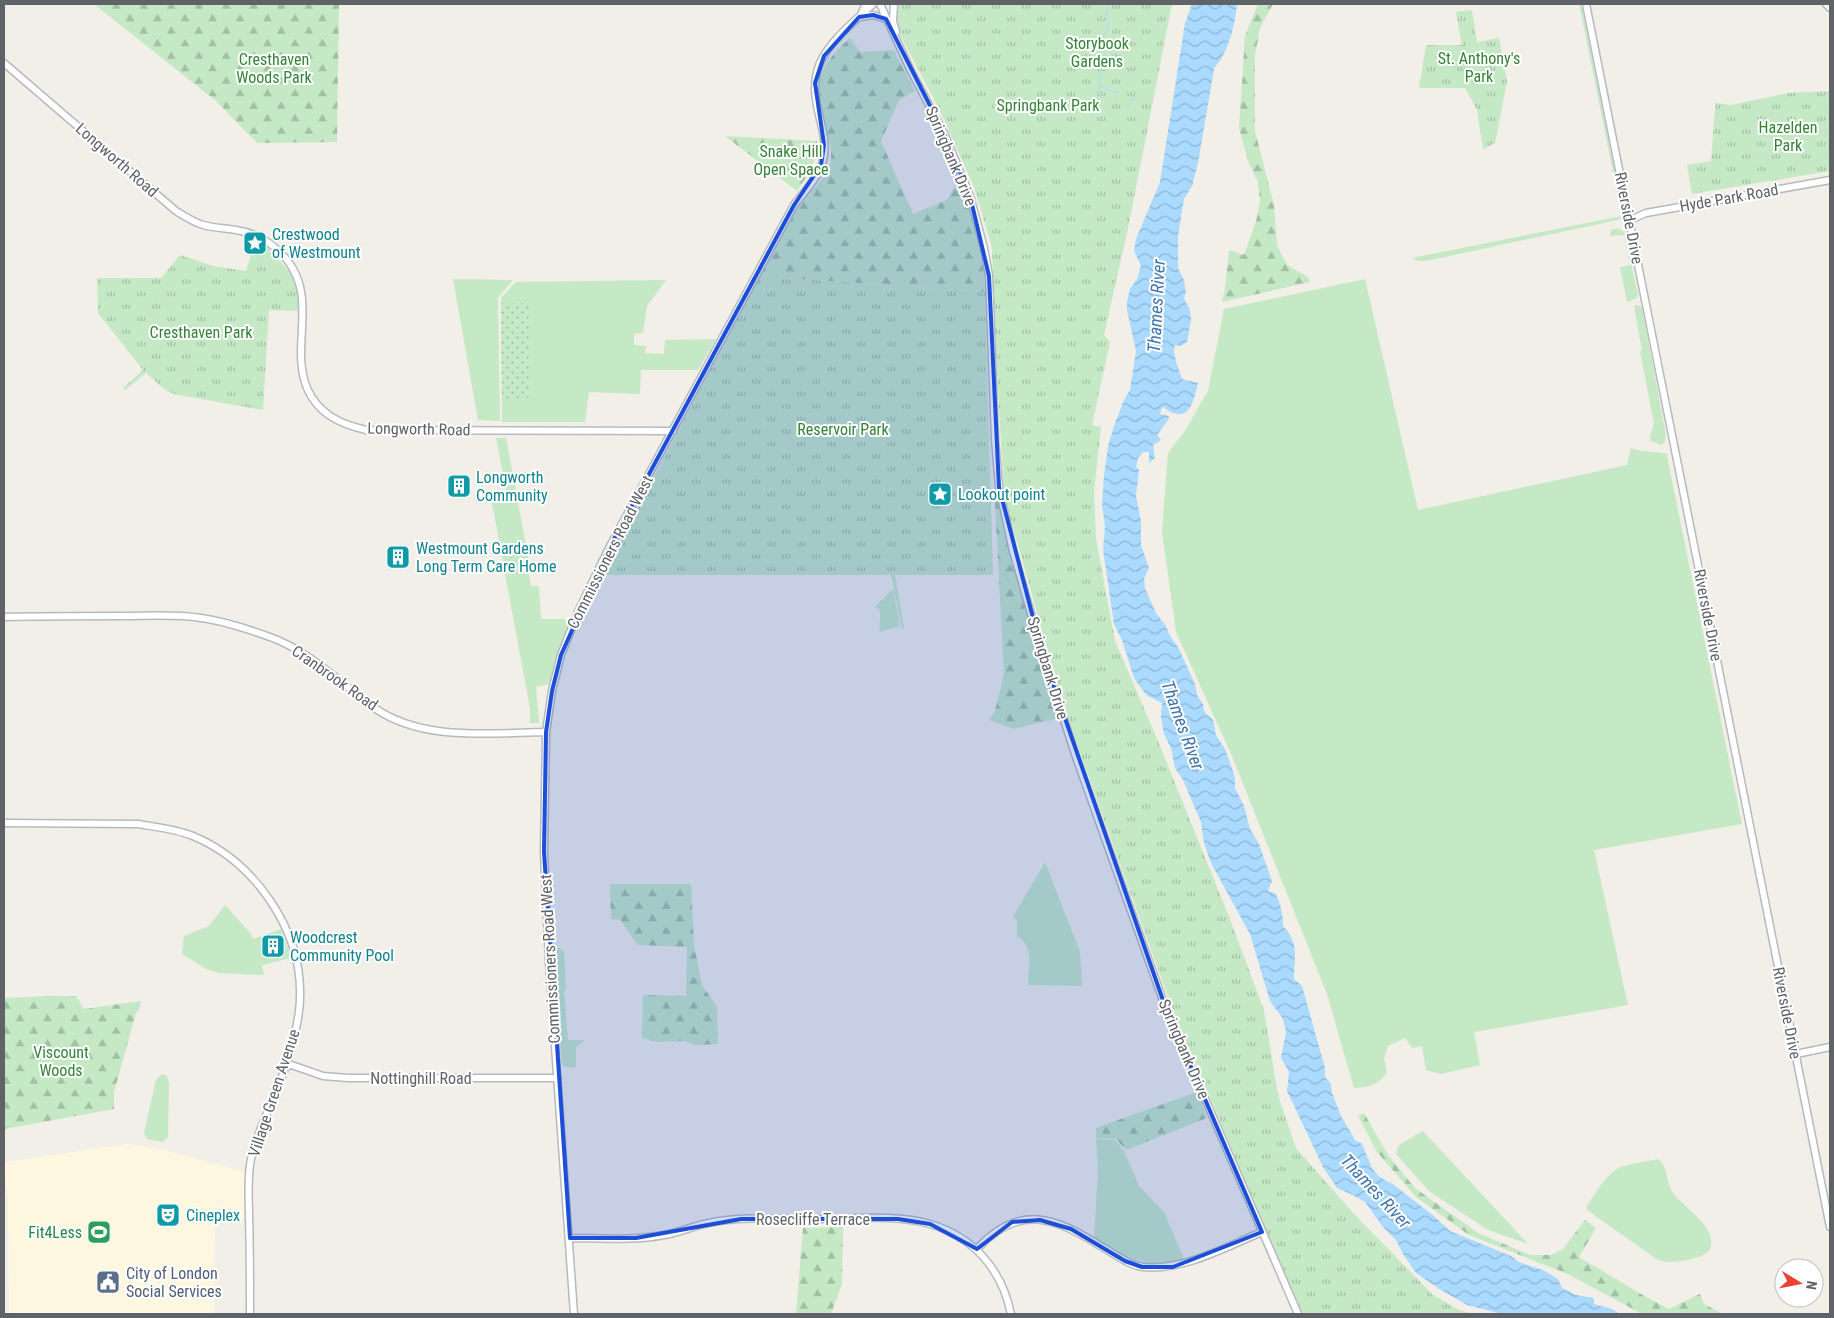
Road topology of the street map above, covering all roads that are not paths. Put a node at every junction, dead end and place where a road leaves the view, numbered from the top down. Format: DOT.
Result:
graph roads {
  1 [pos="866,4"];
  2 [pos="874,4"];
  3 [pos="880,4"];
  4 [pos="894,4"];
  5 [pos="1586,4"];
  6 [pos="1826,4"];
  7 [pos="1830,8"];
  8 [pos="859,17"];
  9 [pos="886,18"];
  10 [pos="902,50"];
  11 [pos="4,63"];
  12 [pos="1830,180"];
  13 [pos="1630,220"];
  14 [pos="673,430"];
  15 [pos="4,617"];
  16 [pos="546,732"];
  17 [pos="4,823"];
  18 [pos="1830,1047"];
  19 [pos="1796,1054"];
  20 [pos="286,1063"];
  21 [pos="558,1078"];
  22 [pos="1830,1227"];
  23 [pos="1262,1232"];
  24 [pos="570,1238"];
  25 [pos="977,1249"];
  26 [pos="250,1314"];
  27 [pos="574,1314"];
  28 [pos="1011,1314"];
  29 [pos="1298,1314"];
  1 -- 8 [label="main road"];
  2 -- 8 [label="main road, Commissioners Road West"];
  3 -- 9 [label="main road, Springbank Drive"];
  4 -- 10 [label="main road"];
  5 -- 13 [label="main road, Riverside Drive"];
  6 -- 7 [label="main road"];
  8 -- 9 [label="main road"];
  8 -- 14 [label="main road, Commissioners Road West"];
  9 -- 10 [label="main road, Springbank Drive"];
  10 -- 23 [label="main road, Springbank Drive"];
  11 -- 14 [label="main road, Longworth Road"];
  12 -- 13 [label="main road, Hyde Park Road"];
  13 -- 19 [label="main road, Riverside Drive"];
  14 -- 16 [label="main road, Commissioners Road West"];
  15 -- 16 [label="main road, Cranbrook Road"];
  16 -- 21 [label="main road, Commissioners Road West"];
  17 -- 20 [label="main road, Village Green Avenue"];
  18 -- 19 [label="main road"];
  19 -- 22 [label="main road, Riverside Drive"];
  20 -- 21 [label="main road, Nottinghill Road"];
  20 -- 26 [label="main road, Village Green Avenue"];
  21 -- 24 [label="main road, Commissioners Road West"];
  23 -- 25 [label="main road"];
  23 -- 29 [label="main road, Springbank Drive"];
  24 -- 25 [label="main road, Rosecliffe Terrace"];
  24 -- 27 [label="main road, Commissioners Road West"];
  25 -- 28 [label="main road, Rosecliffe Terrace"];
}
